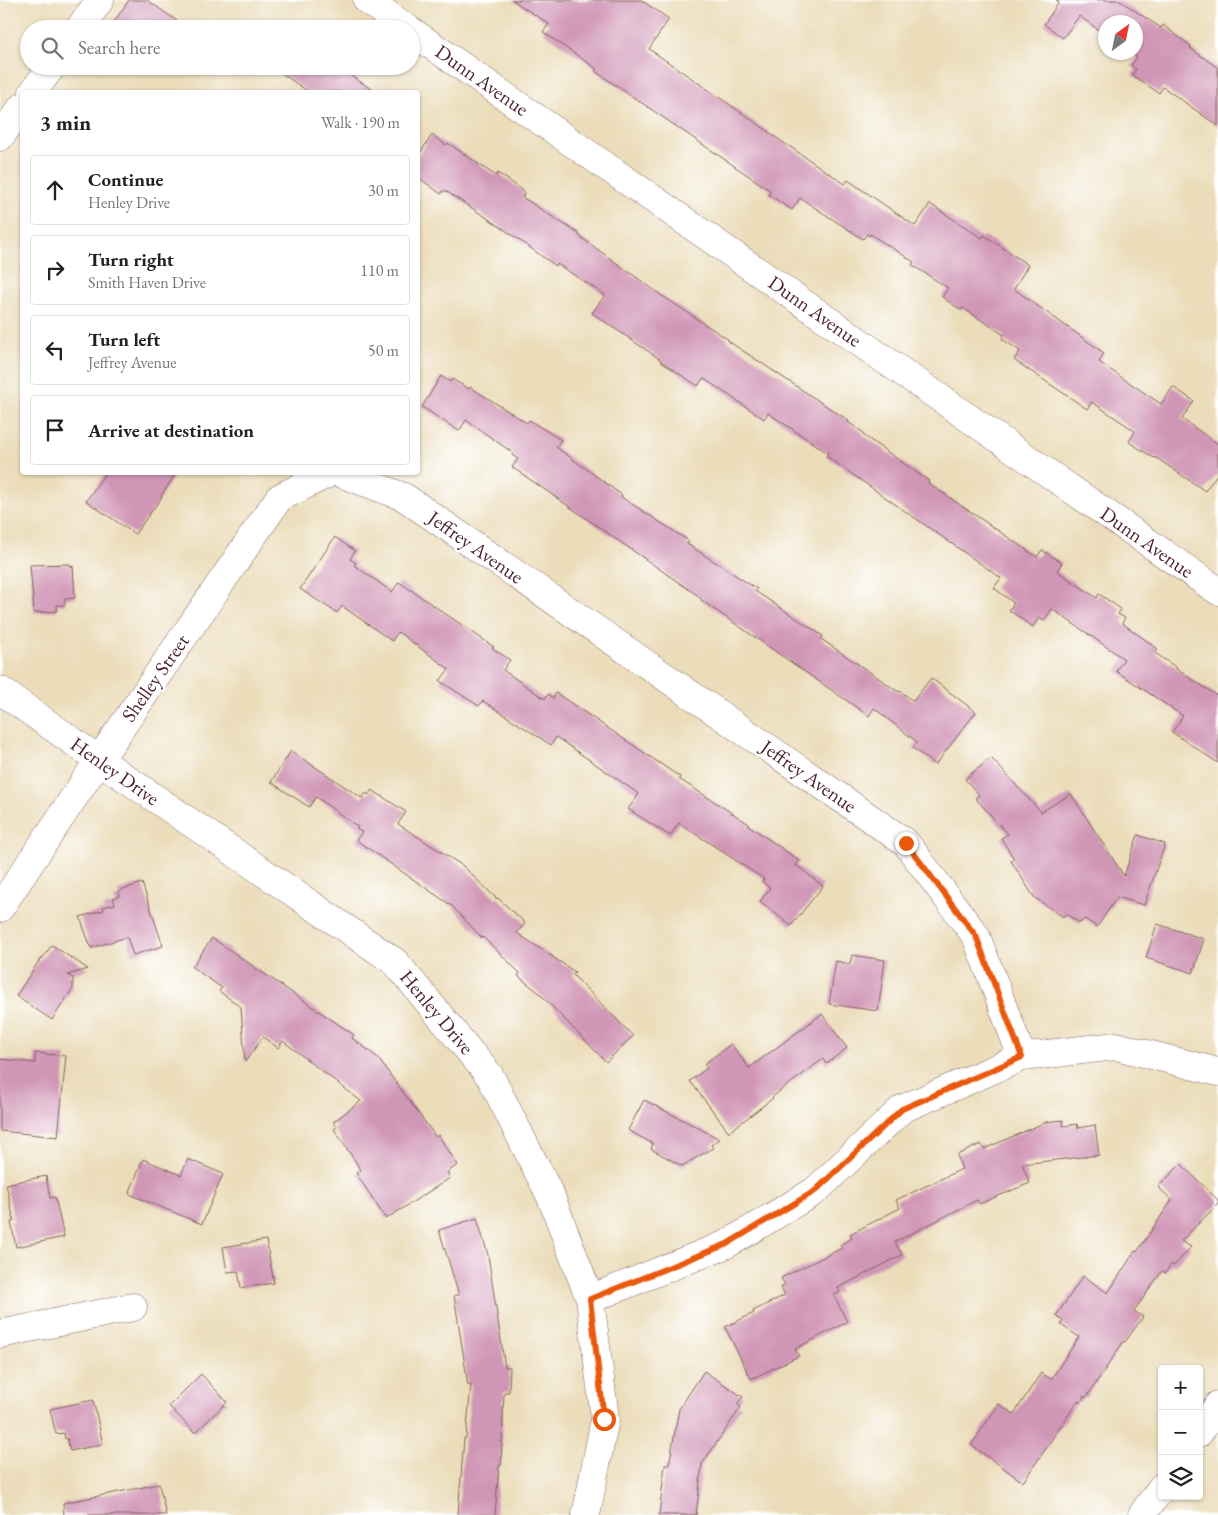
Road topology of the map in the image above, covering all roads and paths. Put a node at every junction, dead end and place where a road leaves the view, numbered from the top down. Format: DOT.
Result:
graph roads {
  1 [pos="100,0"];
  2 [pos="367,0"];
  3 [pos="86,20"];
  4 [pos="395,20"];
  5 [pos="420,37"];
  6 [pos="45,75"];
  7 [pos="34,90"];
  8 [pos="20,109"];
  9 [pos="0,138"];
  10 [pos="325,475"];
  11 [pos="345,475"];
  12 [pos="1218,591"];
  13 [pos="0,690"];
  14 [pos="98,760"];
  15 [pos="0,908"];
  16 [pos="1022,1057"];
  17 [pos="1218,1072"];
  18 [pos="590,1299"];
  19 [pos="133,1307"];
  20 [pos="0,1334"];
  21 [pos="1218,1405"];
  22 [pos="1203,1426"];
  23 [pos="1158,1493"];
  24 [pos="586,1515"];
  25 [pos="1142,1515"];
  1 -- 3 [label="street"];
  2 -- 4 [label="street"];
  5 -- 12 [label="street, Dunn Avenue"];
  6 -- 7 [label="street"];
  8 -- 9 [label="street"];
  10 -- 14 [label="street, Shelley Street"];
  11 -- 16 [label="street, Jeffrey Avenue"];
  13 -- 14 [label="street, Henley Drive"];
  14 -- 15 [label="street, Shelley Street"];
  14 -- 18 [label="street, Henley Drive"];
  16 -- 17 [label="street"];
  16 -- 18 [label="street"];
  18 -- 24 [label="street, Henley Drive"];
  19 -- 20 [label="street"];
  21 -- 22 [label="street"];
  23 -- 25 [label="street"];
}
